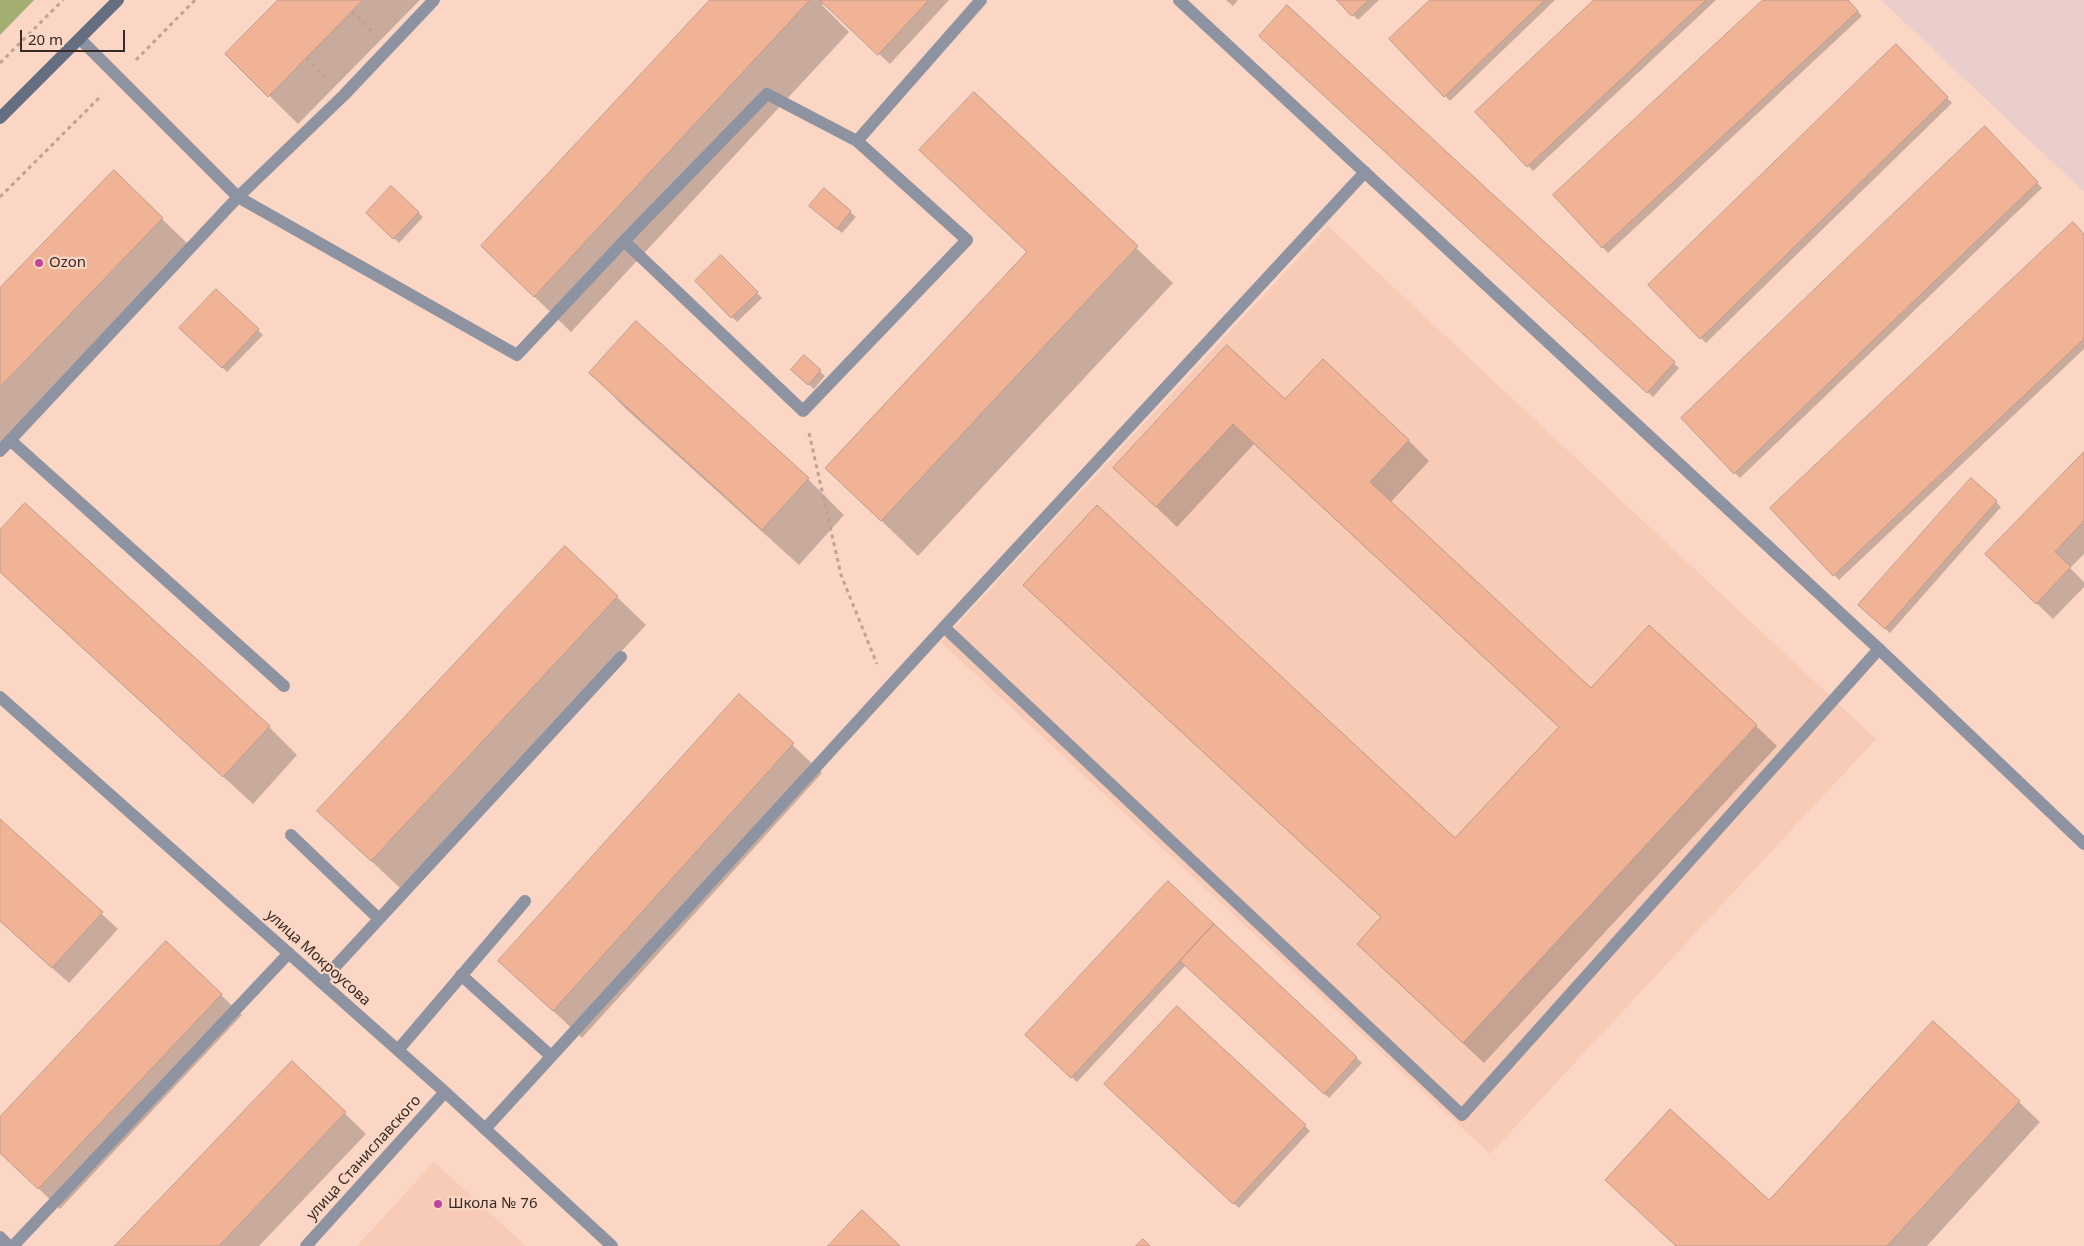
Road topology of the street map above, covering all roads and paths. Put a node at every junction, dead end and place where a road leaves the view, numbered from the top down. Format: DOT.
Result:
graph roads {
  1 [pos="63,0"];
  2 [pos="118,0"];
  3 [pos="195,0"];
  4 [pos="434,0"];
  5 [pos="981,0"];
  6 [pos="1179,0"];
  7 [pos="80,39"];
  8 [pos="0,62"];
  9 [pos="119,77"];
  10 [pos="0,118"];
  11 [pos="857,142"];
  12 [pos="1365,172"];
  13 [pos="0,197"];
  14 [pos="238,197"];
  15 [pos="624,241"];
  16 [pos="803,411"];
  17 [pos="10,440"];
  18 [pos="0,451"];
  19 [pos="944,627"];
  20 [pos="1879,649"];
  21 [pos="621,657"];
  22 [pos="284,686"];
  23 [pos="887,690"];
  24 [pos="0,697"];
  25 [pos="291,835"];
  26 [pos="2084,844"];
  27 [pos="524,901"];
  28 [pos="379,919"];
  29 [pos="289,953"];
  30 [pos="462,975"];
  31 [pos="321,982"];
  32 [pos="398,1050"];
  33 [pos="551,1056"];
  34 [pos="445,1092"];
  35 [pos="485,1129"];
  36 [pos="0,1237"];
  37 [pos="11,1246"];
  38 [pos="306,1246"];
  39 [pos="612,1246"];
  1 -- 8 [label="path"];
  2 -- 7 [label="main road"];
  3 -- 9 [label="path"];
  4 -- 14 [label="street"];
  5 -- 11 [label="street"];
  6 -- 12 [label="street"];
  7 -- 9 [label="street"];
  7 -- 10 [label="main road"];
  9 -- 13 [label="path"];
  9 -- 14 [label="street"];
  11 -- 15 [label="street"];
  11 -- 16 [label="street"];
  12 -- 19 [label="street"];
  12 -- 20 [label="street"];
  14 -- 15 [label="street"];
  14 -- 17 [label="street"];
  15 -- 16 [label="street"];
  16 -- 23 [label="path"];
  17 -- 18 [label="street"];
  17 -- 22 [label="street"];
  19 -- 20 [label="street"];
  19 -- 23 [label="street"];
  20 -- 26 [label="street"];
  21 -- 28 [label="street"];
  23 -- 33 [label="street"];
  24 -- 29 [label="street, улица Мокроусова"];
  25 -- 28 [label="street"];
  27 -- 30 [label="street"];
  28 -- 31 [label="street"];
  29 -- 31 [label="street, улица Мокроусова"];
  29 -- 37 [label="street"];
  30 -- 32 [label="street"];
  30 -- 33 [label="street"];
  31 -- 32 [label="street, улица Мокроусова"];
  32 -- 34 [label="street, улица Мокроусова"];
  33 -- 35 [label="street"];
  34 -- 35 [label="street, улица Мокроусова"];
  34 -- 38 [label="street, улица Станиславского"];
  35 -- 39 [label="street, улица Мокроусова"];
  36 -- 37 [label="street"];
}
